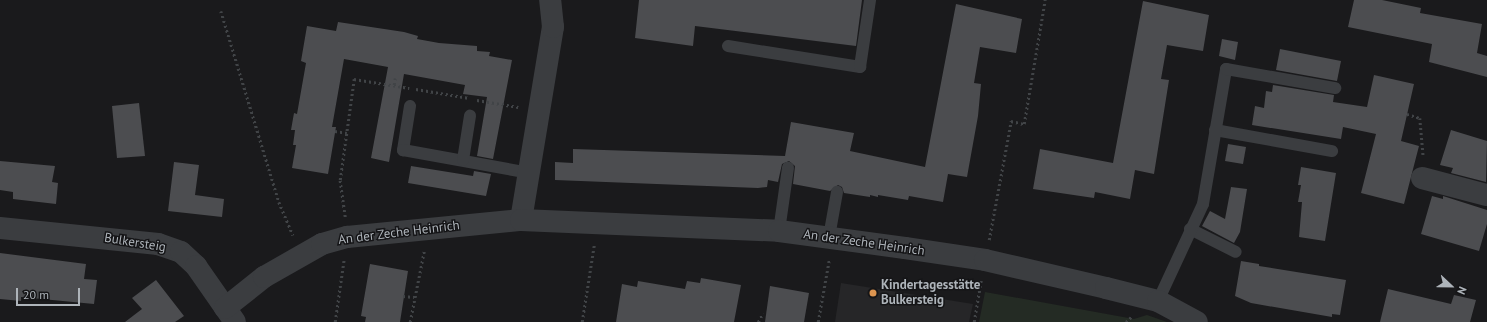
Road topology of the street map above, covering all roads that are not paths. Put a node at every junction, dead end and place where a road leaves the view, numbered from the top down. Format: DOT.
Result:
graph roads {
  1 [pos="550,0"];
  2 [pos="870,0"];
  3 [pos="728,46"];
  4 [pos="1335,88"];
  5 [pos="410,106"];
  6 [pos="470,116"];
  7 [pos="1216,130"];
  8 [pos="1332,151"];
  9 [pos="463,160"];
  10 [pos="788,168"];
  11 [pos="529,173"];
  12 [pos="1422,178"];
  13 [pos="837,192"];
  14 [pos="1487,195"];
  15 [pos="521,220"];
  16 [pos="0,228"];
  17 [pos="1190,229"];
  18 [pos="779,231"];
  19 [pos="831,237"];
  20 [pos="1236,252"];
  21 [pos="1158,301"];
  22 [pos="230,315"];
  23 [pos="1197,322"];
  1 -- 11 [label="street"];
  2 -- 3 [label="lane"];
  4 -- 7 [label="lane"];
  5 -- 9 [label="lane"];
  6 -- 9 [label="lane"];
  7 -- 8 [label="lane"];
  7 -- 17 [label="lane"];
  9 -- 11 [label="lane"];
  10 -- 18 [label="lane"];
  11 -- 15 [label="street"];
  12 -- 14 [label="street"];
  13 -- 19 [label="lane"];
  15 -- 18 [label="street, An der Zeche Heinrich"];
  15 -- 22 [label="street, An der Zeche Heinrich"];
  16 -- 22 [label="street, Bulkersteig"];
  17 -- 20 [label="lane"];
  17 -- 21 [label="lane"];
  18 -- 19 [label="street, An der Zeche Heinrich"];
  19 -- 21 [label="street, An der Zeche Heinrich"];
  21 -- 23 [label="street, An der Zeche Heinrich"];
}
